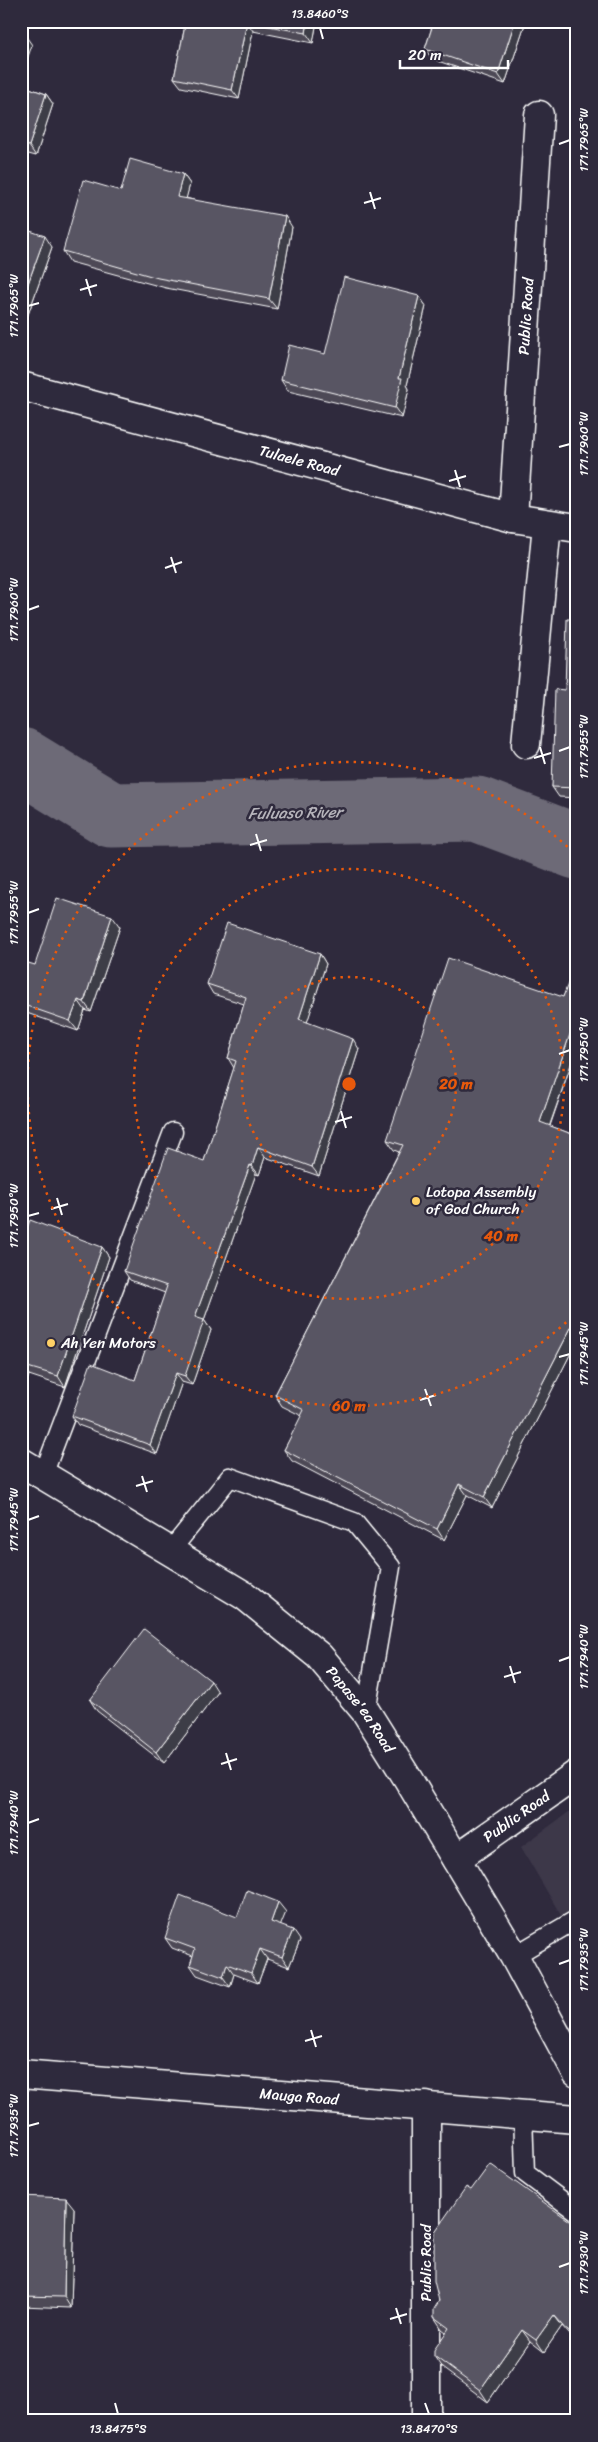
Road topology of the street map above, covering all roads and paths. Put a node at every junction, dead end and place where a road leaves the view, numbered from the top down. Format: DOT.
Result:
graph roads {
  1 [pos="539,115"];
  2 [pos="21,386"];
  3 [pos="513,518"];
  4 [pos="547,524"];
  5 [pos="577,528"];
  6 [pos="526,744"];
  7 [pos="173,1132"];
  8 [pos="32,1469"];
  9 [pos="171,1550"];
  10 [pos="366,1712"];
  11 [pos="577,1774"];
  12 [pos="456,1859"];
  13 [pos="577,1919"];
  14 [pos="514,1956"];
  15 [pos="577,2073"];
  16 [pos="21,2074"];
  17 [pos="426,2106"];
  18 [pos="522,2114"];
  19 [pos="577,2119"];
  20 [pos="577,2212"];
  21 [pos="426,2421"];
  1 -- 3 [label="street, Public Road"];
  2 -- 3 [label="street, Tulaele Road"];
  3 -- 4 [label="street, Tulaele Road"];
  4 -- 5 [label="street, Tulaele Road"];
  4 -- 6 [label="street"];
  7 -- 8 [label="lane"];
  8 -- 9 [label="street, Papase'ea Road"];
  9 -- 10 [label="street, Papase'ea Road"];
  9 -- 10 [label="lane"];
  10 -- 12 [label="street, Papase'ea Road"];
  11 -- 12 [label="street, Public Road"];
  12 -- 14 [label="street, Papase'ea Road"];
  13 -- 14 [label="lane"];
  14 -- 15 [label="street, Papase'ea Road"];
  16 -- 17 [label="street, Mauga Road"];
  17 -- 18 [label="street, Mauga Road"];
  17 -- 21 [label="street, Public Road"];
  18 -- 19 [label="street, Mauga Road"];
  18 -- 20 [label="lane"];
}
